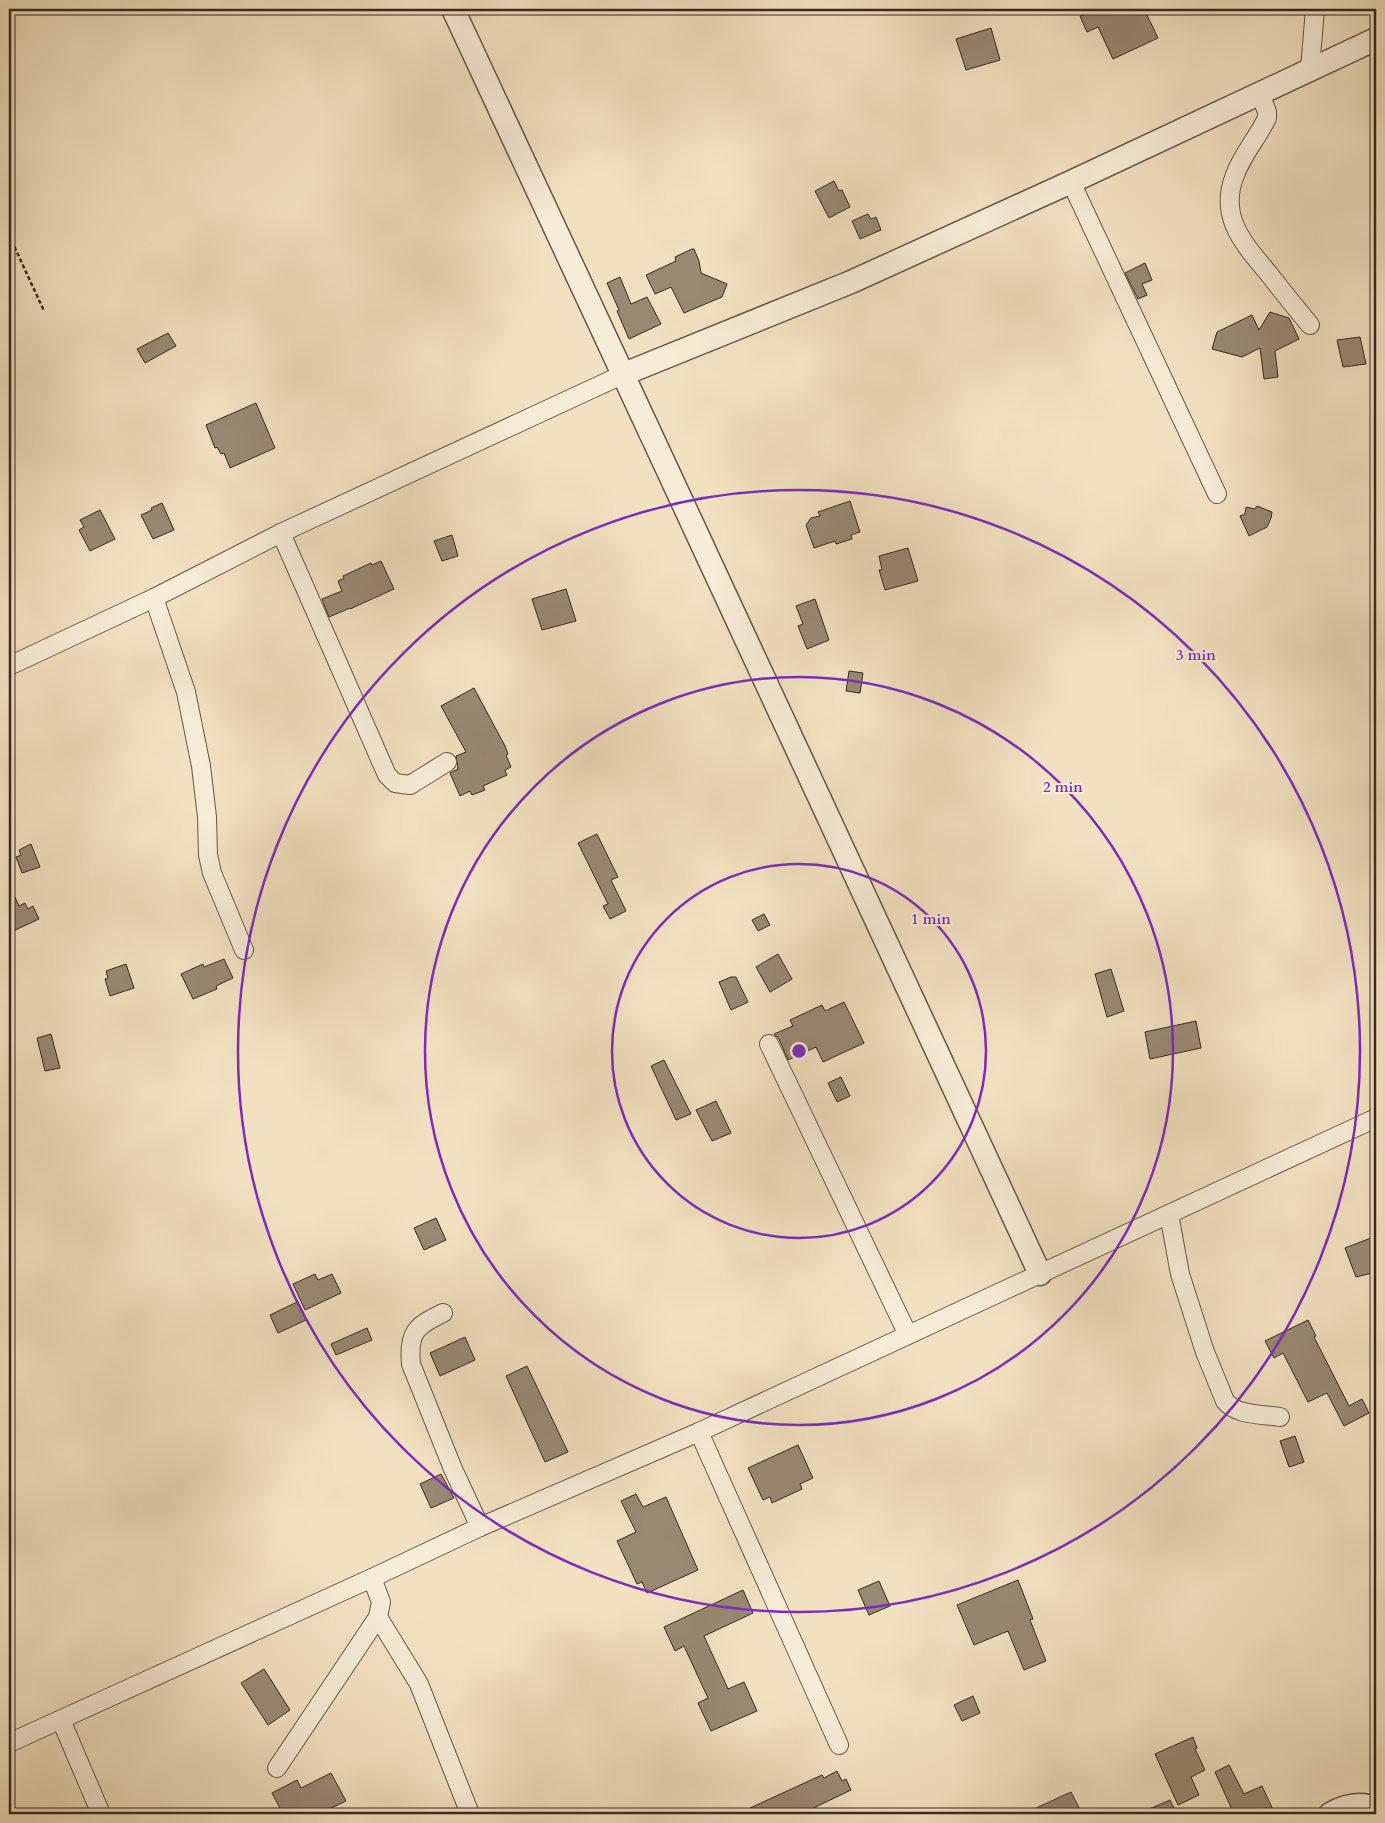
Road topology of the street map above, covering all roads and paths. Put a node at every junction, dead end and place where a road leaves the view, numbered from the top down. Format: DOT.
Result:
graph roads {
  1 [pos="453,9"];
  2 [pos="1314,9"];
  3 [pos="1376,39"];
  4 [pos="1310,69"];
  5 [pos="1260,93"];
  6 [pos="1071,182"];
  7 [pos="9,235"];
  8 [pos="44,311"];
  9 [pos="1310,325"];
  10 [pos="624,374"];
  11 [pos="1217,494"];
  12 [pos="281,534"];
  13 [pos="154,598"];
  14 [pos="9,666"];
  15 [pos="447,762"];
  16 [pos="244,950"];
  17 [pos="769,1044"];
  18 [pos="1376,1118"];
  19 [pos="1170,1214"];
  20 [pos="1040,1274"];
  21 [pos="444,1313"];
  22 [pos="908,1335"];
  23 [pos="1280,1417"];
  24 [pos="698,1432"];
  25 [pos="480,1526"];
  26 [pos="372,1578"];
  27 [pos="378,1617"];
  28 [pos="60,1720"];
  29 [pos="9,1743"];
  30 [pos="839,1745"];
  31 [pos="277,1768"];
  32 [pos="1376,1809"];
  33 [pos="101,1814"];
  34 [pos="470,1814"];
  35 [pos="1330,1814"];
  1 -- 10 [label="street"];
  2 -- 4 [label="street"];
  3 -- 4 [label="street"];
  4 -- 5 [label="street"];
  5 -- 6 [label="street"];
  5 -- 9 [label="street"];
  6 -- 10 [label="street"];
  6 -- 11 [label="street"];
  7 -- 8 [label="path"];
  10 -- 12 [label="street"];
  10 -- 20 [label="street"];
  12 -- 13 [label="street"];
  12 -- 15 [label="street"];
  13 -- 14 [label="street"];
  13 -- 16 [label="street"];
  17 -- 22 [label="street"];
  18 -- 19 [label="street"];
  19 -- 20 [label="street"];
  19 -- 23 [label="street"];
  20 -- 22 [label="street"];
  21 -- 25 [label="street"];
  22 -- 24 [label="street"];
  24 -- 25 [label="street"];
  24 -- 30 [label="street"];
  25 -- 26 [label="street"];
  26 -- 27 [label="street"];
  26 -- 28 [label="street"];
  27 -- 31 [label="street"];
  27 -- 34 [label="street"];
  28 -- 29 [label="street"];
  28 -- 33 [label="street"];
  32 -- 35 [label="street"];
}
